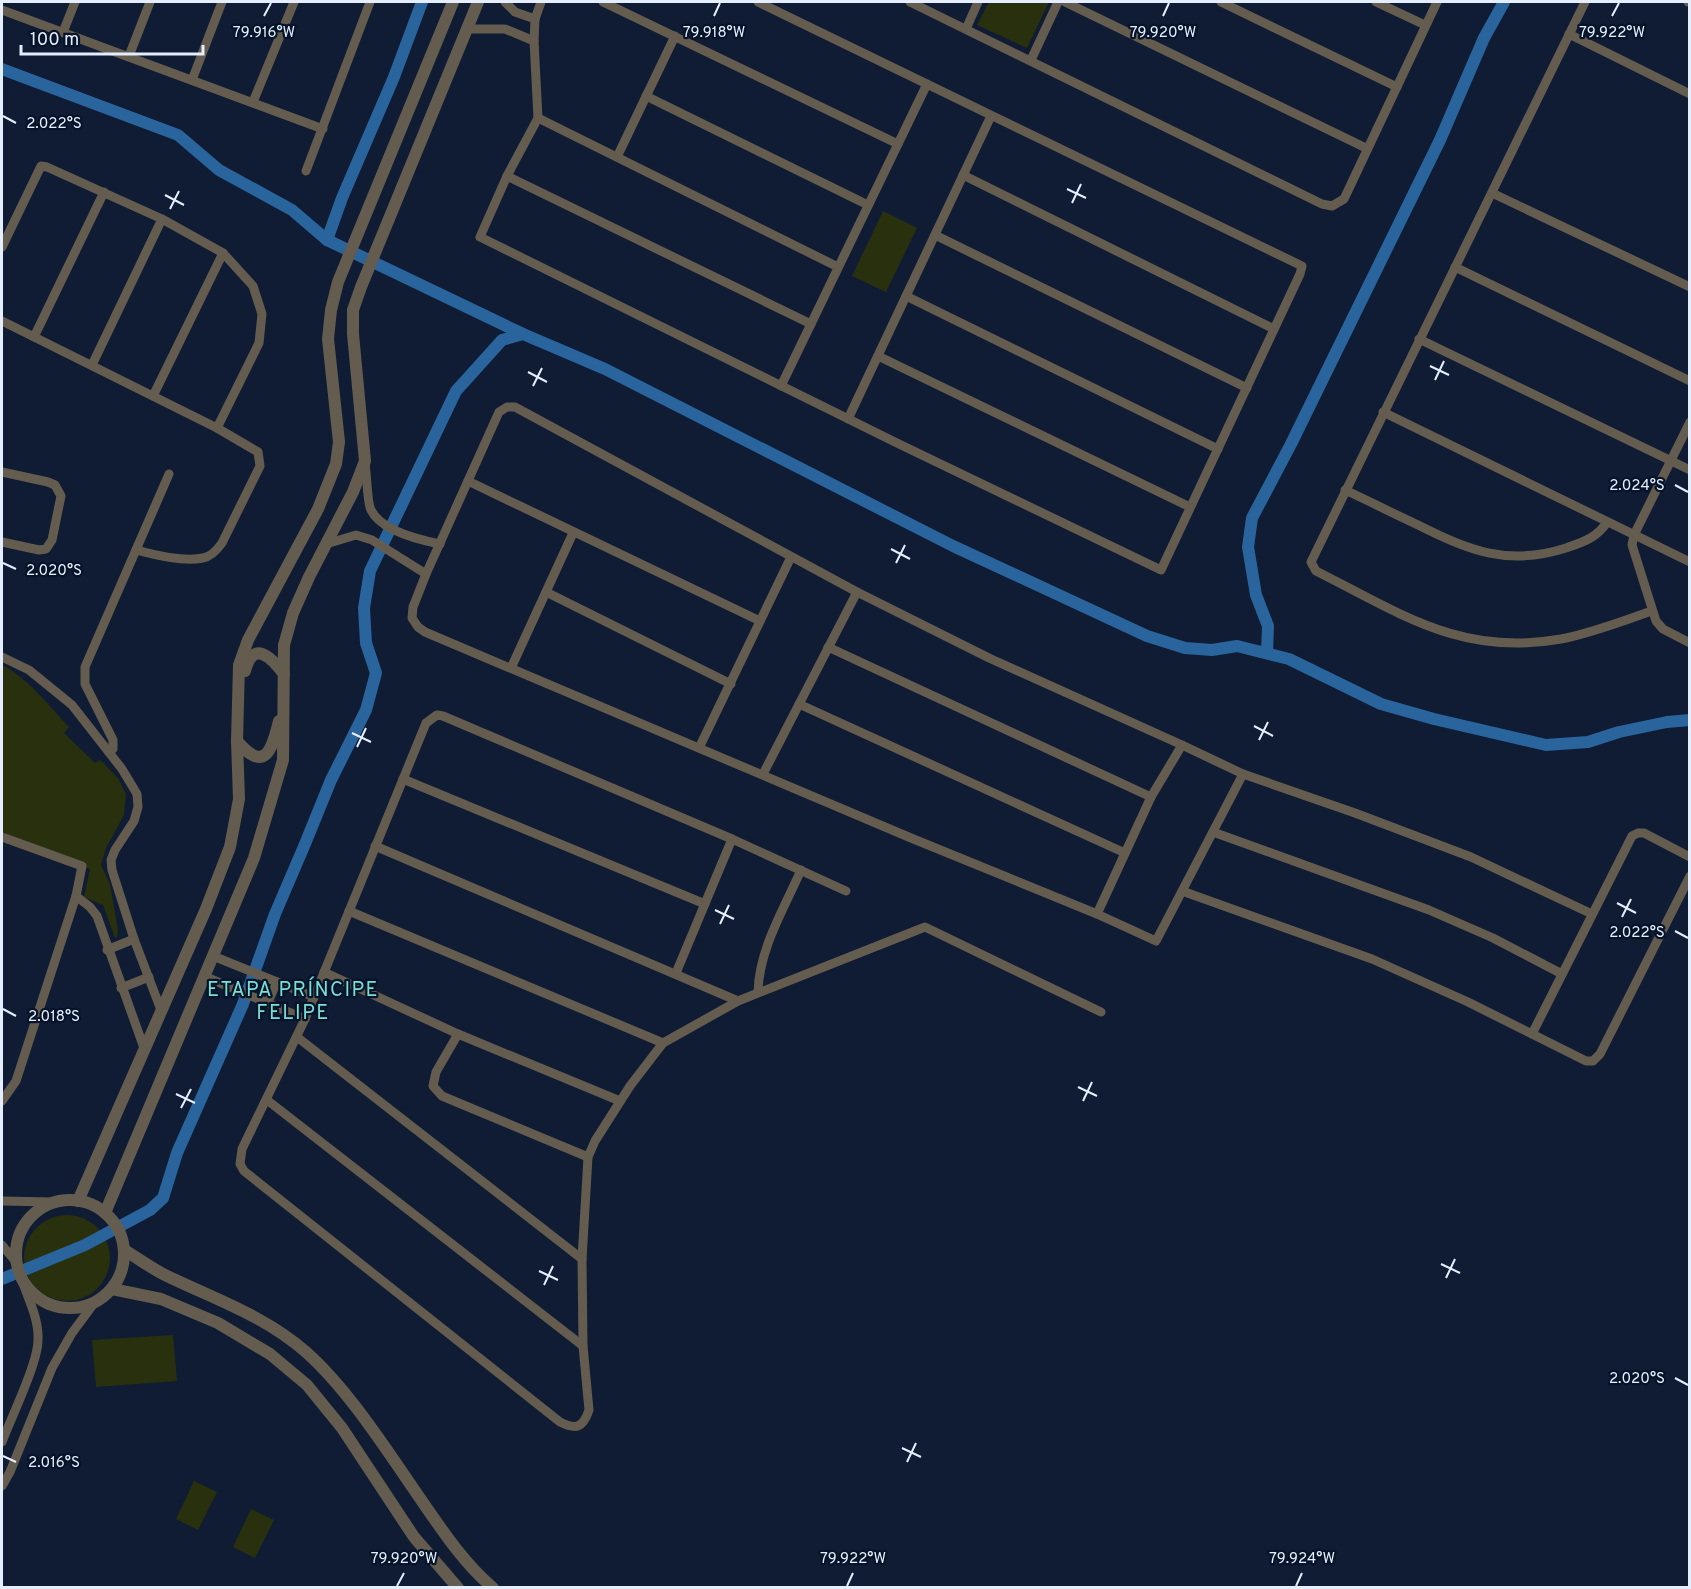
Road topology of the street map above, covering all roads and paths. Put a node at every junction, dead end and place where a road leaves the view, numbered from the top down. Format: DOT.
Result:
graph roads {
  1 [pos="6,2"];
  2 [pos="75,2"];
  3 [pos="150,2"];
  4 [pos="222,2"];
  5 [pos="294,2"];
  6 [pos="370,2"];
  7 [pos="453,2"];
  8 [pos="478,2"];
  9 [pos="505,2"];
  10 [pos="541,2"];
  11 [pos="603,2"];
  12 [pos="758,2"];
  13 [pos="910,2"];
  14 [pos="978,2"];
  15 [pos="1058,2"];
  16 [pos="1065,2"];
  17 [pos="1221,2"];
  18 [pos="1376,2"];
  19 [pos="1437,2"];
  20 [pos="1585,2"];
  21 [pos="2,10"];
  22 [pos="535,19"];
  23 [pos="1425,26"];
  24 [pos="966,28"];
  25 [pos="467,29"];
  26 [pos="63,32"];
  27 [pos="1569,34"];
  28 [pos="675,36"];
  29 [pos="534,41"];
  30 [pos="129,56"];
  31 [pos="1031,60"];
  32 [pos="192,80"];
  33 [pos="927,84"];
  34 [pos="1397,87"];
  35 [pos="1689,94"];
  36 [pos="646,96"];
  37 [pos="253,102"];
  38 [pos="991,116"];
  39 [pos="538,118"];
  40 [pos="323,129"];
  41 [pos="898,144"];
  42 [pos="1366,148"];
  43 [pos="617,157"];
  44 [pos="306,171"];
  45 [pos="963,175"];
  46 [pos="507,176"];
  47 [pos="104,192"];
  48 [pos="1492,194"];
  49 [pos="868,206"];
  50 [pos="162,219"];
  51 [pos="935,235"];
  52 [pos="2,248"];
  53 [pos="223,253"];
  54 [pos="838,267"];
  55 [pos="1455,267"];
  56 [pos="1689,286"];
  57 [pos="906,296"];
  58 [pos="2,321"];
  59 [pos="811,324"];
  60 [pos="1274,329"];
  61 [pos="33,337"];
  62 [pos="1419,339"];
  63 [pos="878,356"];
  64 [pos="92,365"];
  65 [pos="1689,381"];
  66 [pos="781,386"];
  67 [pos="1247,388"];
  68 [pos="153,396"];
  69 [pos="1383,412"];
  70 [pos="848,419"];
  71 [pos="1689,422"];
  72 [pos="217,428"];
  73 [pos="1218,449"];
  74 [pos="1671,460"];
  75 [pos="365,461"];
  76 [pos="1689,470"];
  77 [pos="2,472"];
  78 [pos="169,474"];
  79 [pos="468,481"];
  80 [pos="1345,490"];
  81 [pos="1190,507"];
  82 [pos="1607,522"];
  83 [pos="573,533"];
  84 [pos="1634,535"];
  85 [pos="2,542"];
  86 [pos="326,544"];
  87 [pos="440,544"];
  88 [pos="136,550"];
  89 [pos="790,557"];
  90 [pos="1689,562"];
  91 [pos="426,574"];
  92 [pos="546,592"];
  93 [pos="857,592"];
  94 [pos="1652,612"];
  95 [pos="760,621"];
  96 [pos="1689,643"];
  97 [pos="828,647"];
  98 [pos="2,657"];
  99 [pos="511,668"];
  100 [pos="284,674"];
  101 [pos="730,684"];
  102 [pos="285,697"];
  103 [pos="799,704"];
  104 [pos="237,705"];
  105 [pos="237,741"];
  106 [pos="1182,745"];
  107 [pos="699,748"];
  108 [pos="109,752"];
  109 [pos="763,774"];
  110 [pos="1243,774"];
  111 [pos="403,778"];
  112 [pos="1151,797"];
  113 [pos="1213,832"];
  114 [pos="2,838"];
  115 [pos="732,839"];
  116 [pos="375,846"];
  117 [pos="1125,852"];
  118 [pos="1689,857"];
  119 [pos="801,870"];
  120 [pos="1689,876"];
  121 [pos="846,891"];
  122 [pos="1182,891"];
  123 [pos="76,896"];
  124 [pos="705,904"];
  125 [pos="349,910"];
  126 [pos="1097,914"];
  127 [pos="1592,914"];
  128 [pos="134,939"];
  129 [pos="107,950"];
  130 [pos="213,956"];
  131 [pos="324,972"];
  132 [pos="676,973"];
  133 [pos="1562,974"];
  134 [pos="149,977"];
  135 [pos="206,977"];
  136 [pos="277,982"];
  137 [pos="121,988"];
  138 [pos="758,992"];
  139 [pos="314,997"];
  140 [pos="738,1001"];
  141 [pos="268,1002"];
  142 [pos="161,1010"];
  143 [pos="1101,1012"];
  144 [pos="305,1019"];
  145 [pos="458,1034"];
  146 [pos="1532,1034"];
  147 [pos="297,1037"];
  148 [pos="663,1043"];
  149 [pos="144,1048"];
  150 [pos="267,1100"];
  151 [pos="2,1101"];
  152 [pos="620,1101"];
  153 [pos="588,1157"];
  154 [pos="2,1201"];
  155 [pos="78,1201"];
  156 [pos="54,1202"];
  157 [pos="105,1213"];
  158 [pos="2,1245"];
  159 [pos="124,1250"];
  160 [pos="582,1259"];
  161 [pos="16,1262"];
  162 [pos="22,1281"];
  163 [pos="111,1289"];
  164 [pos="95,1302"];
  165 [pos="583,1346"];
  166 [pos="2,1442"];
  167 [pos="2,1486"];
  168 [pos="458,1587"];
  169 [pos="493,1587"];
  1 -- 21 [label="street"];
  2 -- 26 [label="street"];
  3 -- 30 [label="street"];
  4 -- 32 [label="street"];
  5 -- 37 [label="street"];
  6 -- 40 [label="street"];
  7 -- 104 [label="street"];
  8 -- 25 [label="street"];
  9 -- 22 [label="street"];
  10 -- 22 [label="street"];
  11 -- 28 [label="street"];
  12 -- 33 [label="street"];
  13 -- 24 [label="street"];
  14 -- 24 [label="street"];
  15 -- 31 [label="street"];
  16 -- 42 [label="street"];
  17 -- 34 [label="street"];
  18 -- 23 [label="street"];
  19 -- 23 [label="street"];
  20 -- 27 [label="street"];
  21 -- 26 [label="street"];
  22 -- 29 [label="street"];
  23 -- 34 [label="street"];
  24 -- 31 [label="street"];
  25 -- 29 [label="street"];
  25 -- 75 [label="street"];
  26 -- 30 [label="street"];
  27 -- 35 [label="street"];
  27 -- 48 [label="street"];
  28 -- 36 [label="street"];
  28 -- 41 [label="street"];
  29 -- 39 [label="street"];
  30 -- 32 [label="street"];
  31 -- 42 [label="street"];
  32 -- 37 [label="street"];
  33 -- 38 [label="street"];
  33 -- 41 [label="street"];
  34 -- 42 [label="street"];
  36 -- 43 [label="street"];
  36 -- 49 [label="street"];
  37 -- 40 [label="street"];
  38 -- 45 [label="street"];
  38 -- 60 [label="street"];
  39 -- 43 [label="street"];
  39 -- 46 [label="street"];
  40 -- 44 [label="street"];
  41 -- 49 [label="street"];
  43 -- 54 [label="street"];
  45 -- 51 [label="street"];
  45 -- 60 [label="street"];
  46 -- 59 [label="street"];
  46 -- 66 [label="street"];
  47 -- 50 [label="street"];
  47 -- 52 [label="street"];
  47 -- 61 [label="street"];
  48 -- 55 [label="street"];
  48 -- 56 [label="street"];
  49 -- 54 [label="street"];
  50 -- 53 [label="street"];
  50 -- 64 [label="street"];
  51 -- 57 [label="street"];
  51 -- 67 [label="street"];
  53 -- 68 [label="street"];
  53 -- 72 [label="street"];
  54 -- 59 [label="street"];
  55 -- 62 [label="street"];
  55 -- 65 [label="street"];
  57 -- 63 [label="street"];
  57 -- 73 [label="street"];
  58 -- 61 [label="street"];
  59 -- 66 [label="street"];
  60 -- 67 [label="street"];
  61 -- 64 [label="street"];
  62 -- 69 [label="street"];
  62 -- 74 [label="street"];
  63 -- 70 [label="street"];
  63 -- 81 [label="street"];
  64 -- 68 [label="street"];
  66 -- 70 [label="street"];
  67 -- 73 [label="street"];
  68 -- 72 [label="street"];
  69 -- 80 [label="street"];
  69 -- 82 [label="street"];
  70 -- 81 [label="street"];
  71 -- 74 [label="street"];
  72 -- 88 [label="street"];
  73 -- 81 [label="street"];
  74 -- 76 [label="street"];
  74 -- 84 [label="street"];
  75 -- 86 [label="street"];
  75 -- 87 [label="street"];
  77 -- 85 [label="street"];
  78 -- 88 [label="street"];
  79 -- 83 [label="street"];
  79 -- 87 [label="street"];
  79 -- 89 [label="street"];
  80 -- 82 [label="street"];
  80 -- 94 [label="street"];
  82 -- 84 [label="street"];
  83 -- 92 [label="street"];
  83 -- 95 [label="street"];
  84 -- 90 [label="street"];
  84 -- 94 [label="street"];
  86 -- 91 [label="street"];
  86 -- 100 [label="street"];
  87 -- 91 [label="street"];
  88 -- 108 [label="street"];
  89 -- 93 [label="street"];
  89 -- 95 [label="street"];
  91 -- 99 [label="street"];
  92 -- 99 [label="street"];
  92 -- 101 [label="street"];
  93 -- 97 [label="street"];
  93 -- 106 [label="street"];
  94 -- 96 [label="street"];
  95 -- 101 [label="street"];
  97 -- 103 [label="street"];
  97 -- 112 [label="street"];
  98 -- 108 [label="street"];
  99 -- 107 [label="street"];
  100 -- 102 [label="street"];
  100 -- 104 [label="street"];
  101 -- 107 [label="street"];
  102 -- 105 [label="street"];
  102 -- 130 [label="street"];
  103 -- 109 [label="street"];
  103 -- 117 [label="street"];
  104 -- 105 [label="street"];
  105 -- 142 [label="street"];
  106 -- 110 [label="street"];
  106 -- 112 [label="street"];
  107 -- 109 [label="street"];
  108 -- 128 [label="street"];
  109 -- 126 [label="street"];
  110 -- 113 [label="street"];
  110 -- 127 [label="street"];
  111 -- 115 [label="street"];
  111 -- 116 [label="street"];
  111 -- 124 [label="street"];
  112 -- 117 [label="street"];
  113 -- 122 [label="street"];
  113 -- 133 [label="street"];
  114 -- 123 [label="street"];
  115 -- 119 [label="street"];
  115 -- 124 [label="street"];
  116 -- 125 [label="street"];
  116 -- 132 [label="street"];
  117 -- 126 [label="street"];
  118 -- 127 [label="street"];
  119 -- 121 [label="street"];
  119 -- 138 [label="street"];
  120 -- 146 [label="street"];
  122 -- 126 [label="street"];
  122 -- 146 [label="street"];
  123 -- 129 [label="street"];
  123 -- 151 [label="street"];
  124 -- 132 [label="street"];
  125 -- 131 [label="street"];
  125 -- 148 [label="street"];
  127 -- 133 [label="street"];
  128 -- 129 [label="street"];
  128 -- 134 [label="street"];
  129 -- 137 [label="street"];
  130 -- 135 [label="street"];
  130 -- 136 [label="street"];
  131 -- 139 [label="street"];
  131 -- 145 [label="street"];
  132 -- 140 [label="street"];
  133 -- 146 [label="street"];
  134 -- 137 [label="street"];
  134 -- 142 [label="street"];
  135 -- 141 [label="street"];
  135 -- 157 [label="street"];
  136 -- 139 [label="street"];
  136 -- 141 [label="street"];
  137 -- 149 [label="street"];
  138 -- 140 [label="street"];
  138 -- 143 [label="street"];
  139 -- 144 [label="street"];
  140 -- 148 [label="street"];
  141 -- 144 [label="street"];
  142 -- 149 [label="street"];
  144 -- 147 [label="street"];
  145 -- 152 [label="street"];
  145 -- 153 [label="street"];
  147 -- 150 [label="street"];
  147 -- 160 [label="street"];
  148 -- 152 [label="street"];
  149 -- 155 [label="street"];
  150 -- 165 [label="street"];
  150 -- 165 [label="street"];
  152 -- 153 [label="street"];
  153 -- 160 [label="street"];
  154 -- 156 [label="street"];
  155 -- 156 [label="street"];
  155 -- 157 [label="street"];
  156 -- 161 [label="street"];
  157 -- 159 [label="street"];
  158 -- 161 [label="street"];
  159 -- 163 [label="street"];
  159 -- 169 [label="street"];
  160 -- 165 [label="street"];
  161 -- 162 [label="street"];
  162 -- 164 [label="street"];
  162 -- 166 [label="street"];
  163 -- 164 [label="street"];
  163 -- 168 [label="street"];
  164 -- 167 [label="street"];
}
